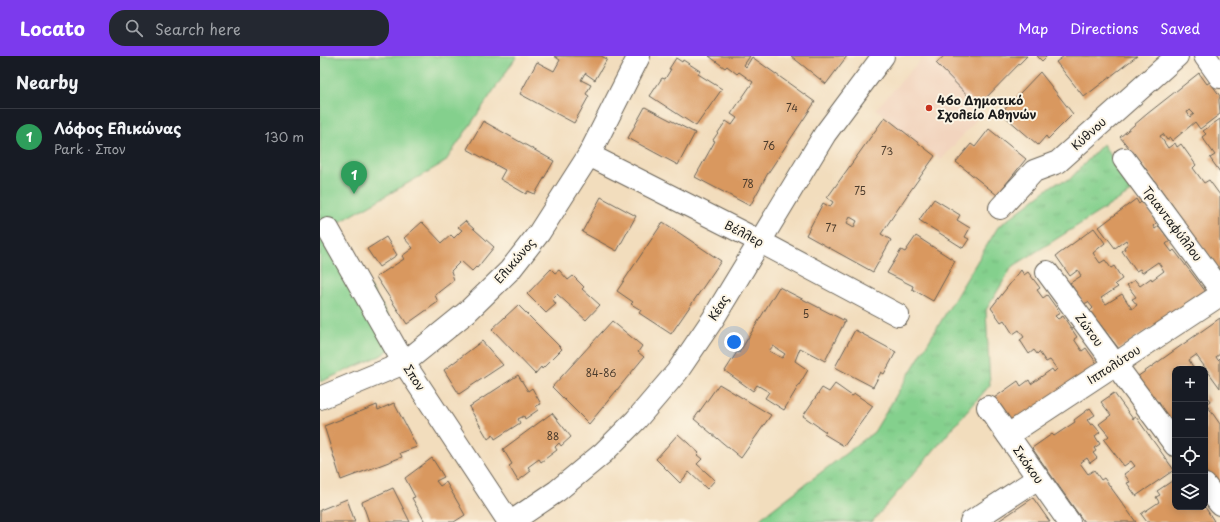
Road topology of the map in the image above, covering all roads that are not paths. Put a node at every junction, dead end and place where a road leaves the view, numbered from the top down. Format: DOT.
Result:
graph roads {
  1 [pos="640,56"];
  2 [pos="883,56"];
  3 [pos="1177,56"];
  4 [pos="1205,56"];
  5 [pos="1220,77"];
  6 [pos="589,155"];
  7 [pos="1124,159"];
  8 [pos="1000,208"];
  9 [pos="328,229"];
  10 [pos="759,241"];
  11 [pos="1047,272"];
  12 [pos="1220,289"];
  13 [pos="1220,295"];
  14 [pos="898,315"];
  15 [pos="404,363"];
  16 [pos="1114,365"];
  17 [pos="320,398"];
  18 [pos="988,407"];
  19 [pos="1008,435"];
  20 [pos="1172,441"];
  21 [pos="1038,478"];
  22 [pos="1208,488"];
  23 [pos="1220,504"];
  24 [pos="510,522"];
  25 [pos="972,522"];
  26 [pos="1069,522"];
  1 -- 6 [label="street, Ελικώνος"];
  2 -- 10 [label="street, Κέας"];
  3 -- 8 [label="street, Κύθνου"];
  4 -- 5 [label="street"];
  6 -- 10 [label="street, Βέλλερ"];
  6 -- 15 [label="street, Ελικώνος"];
  7 -- 12 [label="street, Τριανταφύλλου"];
  9 -- 15 [label="street, Σπον"];
  10 -- 14 [label="street, Βέλλερ"];
  10 -- 24 [label="street, Κέας"];
  11 -- 16 [label="street, Ζώτου"];
  13 -- 16 [label="street, Ιππολύτου"];
  15 -- 17 [label="street, Ελικώνος"];
  15 -- 24 [label="street, Σπον"];
  16 -- 19 [label="street, Ιππολύτου"];
  16 -- 20 [label="street, Ζώτου"];
  18 -- 19 [label="street, Σκόκου"];
  19 -- 21 [label="street, Σκόκου"];
  21 -- 25 [label="street"];
  21 -- 26 [label="street, Σκόκου"];
  22 -- 23 [label="street"];
}
